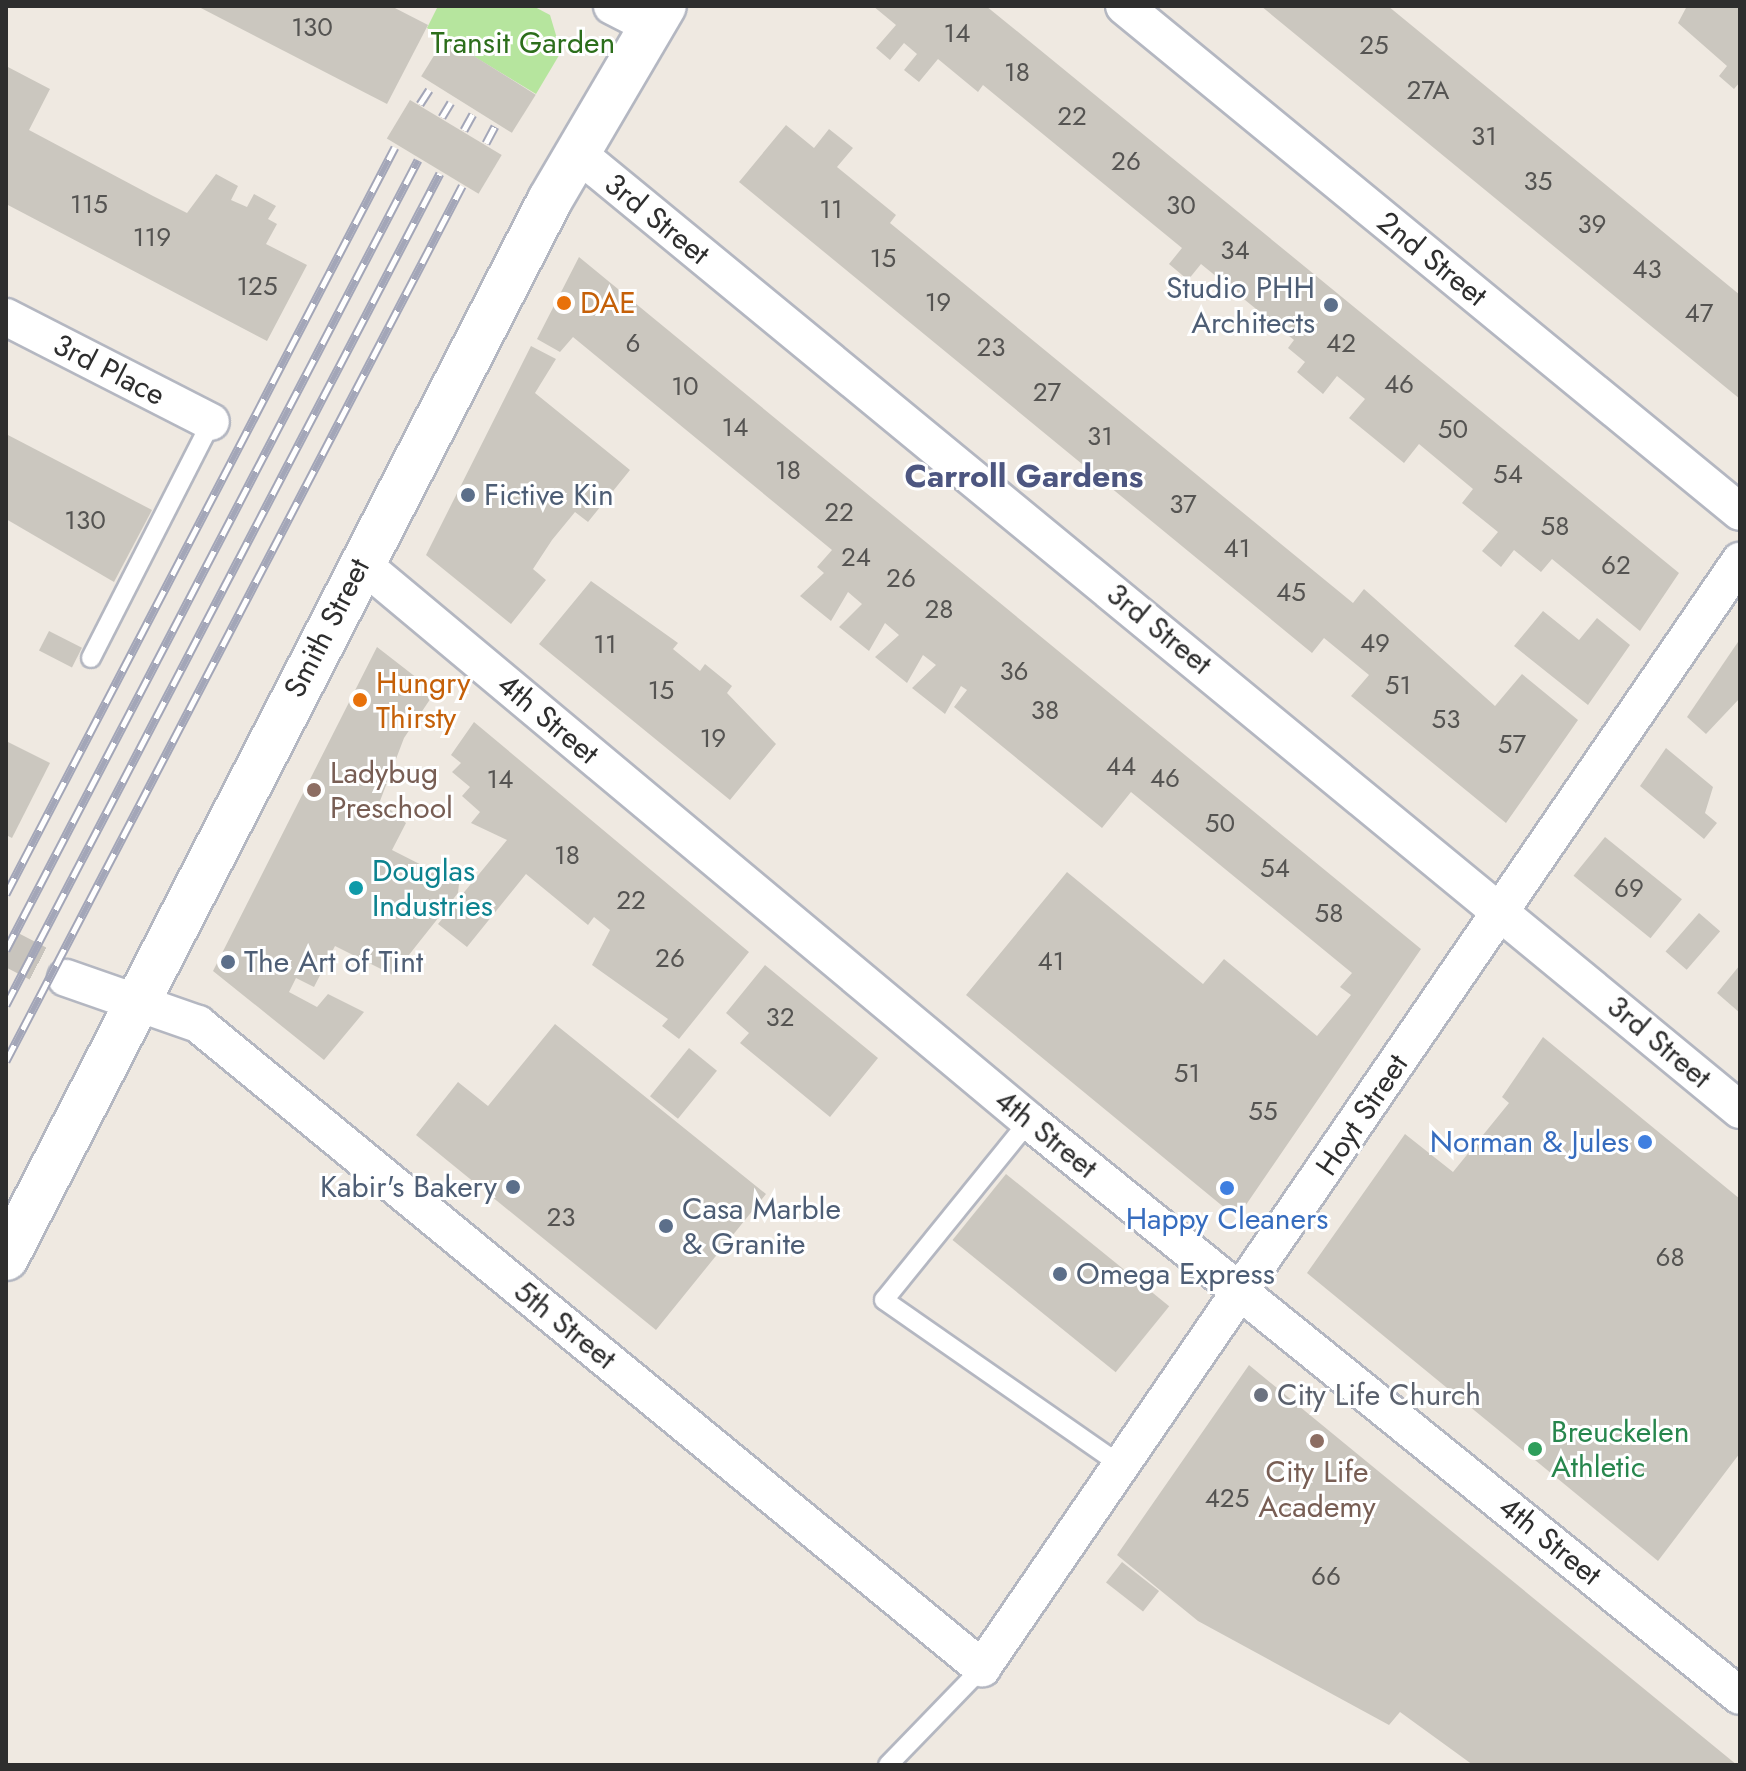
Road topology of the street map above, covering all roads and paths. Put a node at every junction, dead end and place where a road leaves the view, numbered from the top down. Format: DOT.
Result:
graph roads {
  1 [pos="612,6"];
  2 [pos="1124,6"];
  3 [pos="658,16"];
  4 [pos="575,151"];
  5 [pos="6,317"];
  6 [pos="211,422"];
  7 [pos="1740,512"];
  8 [pos="1740,561"];
  9 [pos="360,562"];
  10 [pos="91,658"];
  11 [pos="1502,910"];
  12 [pos="66,978"];
  13 [pos="135,1005"];
  14 [pos="1740,1110"];
  15 [pos="1029,1121"];
  16 [pos="6,1258"];
  17 [pos="1242,1290"];
  18 [pos="1123,1467"];
  19 [pos="982,1668"];
  20 [pos="1740,1696"];
  21 [pos="888,1765"];
  1 -- 3 [label="street"];
  2 -- 7 [label="street, 2nd Street"];
  3 -- 4 [label="street, Smith Street"];
  4 -- 9 [label="street, Smith Street"];
  4 -- 11 [label="street, 3rd Street"];
  5 -- 6 [label="street, 3rd Place"];
  6 -- 10 [label="lane"];
  8 -- 11 [label="street, Hoyt Street"];
  9 -- 13 [label="street, Smith Street"];
  9 -- 15 [label="street, 4th Street"];
  11 -- 14 [label="street, 3rd Street"];
  11 -- 17 [label="street, Hoyt Street"];
  12 -- 13 [label="street, 5th Street"];
  13 -- 16 [label="street, Smith Street"];
  13 -- 19 [label="street, 5th Street"];
  15 -- 17 [label="street, 4th Street"];
  15 -- 18 [label="lane"];
  17 -- 18 [label="street, Hoyt Street"];
  17 -- 20 [label="street, 4th Street"];
  18 -- 19 [label="street, Hoyt Street"];
  19 -- 21 [label="lane"];
}
